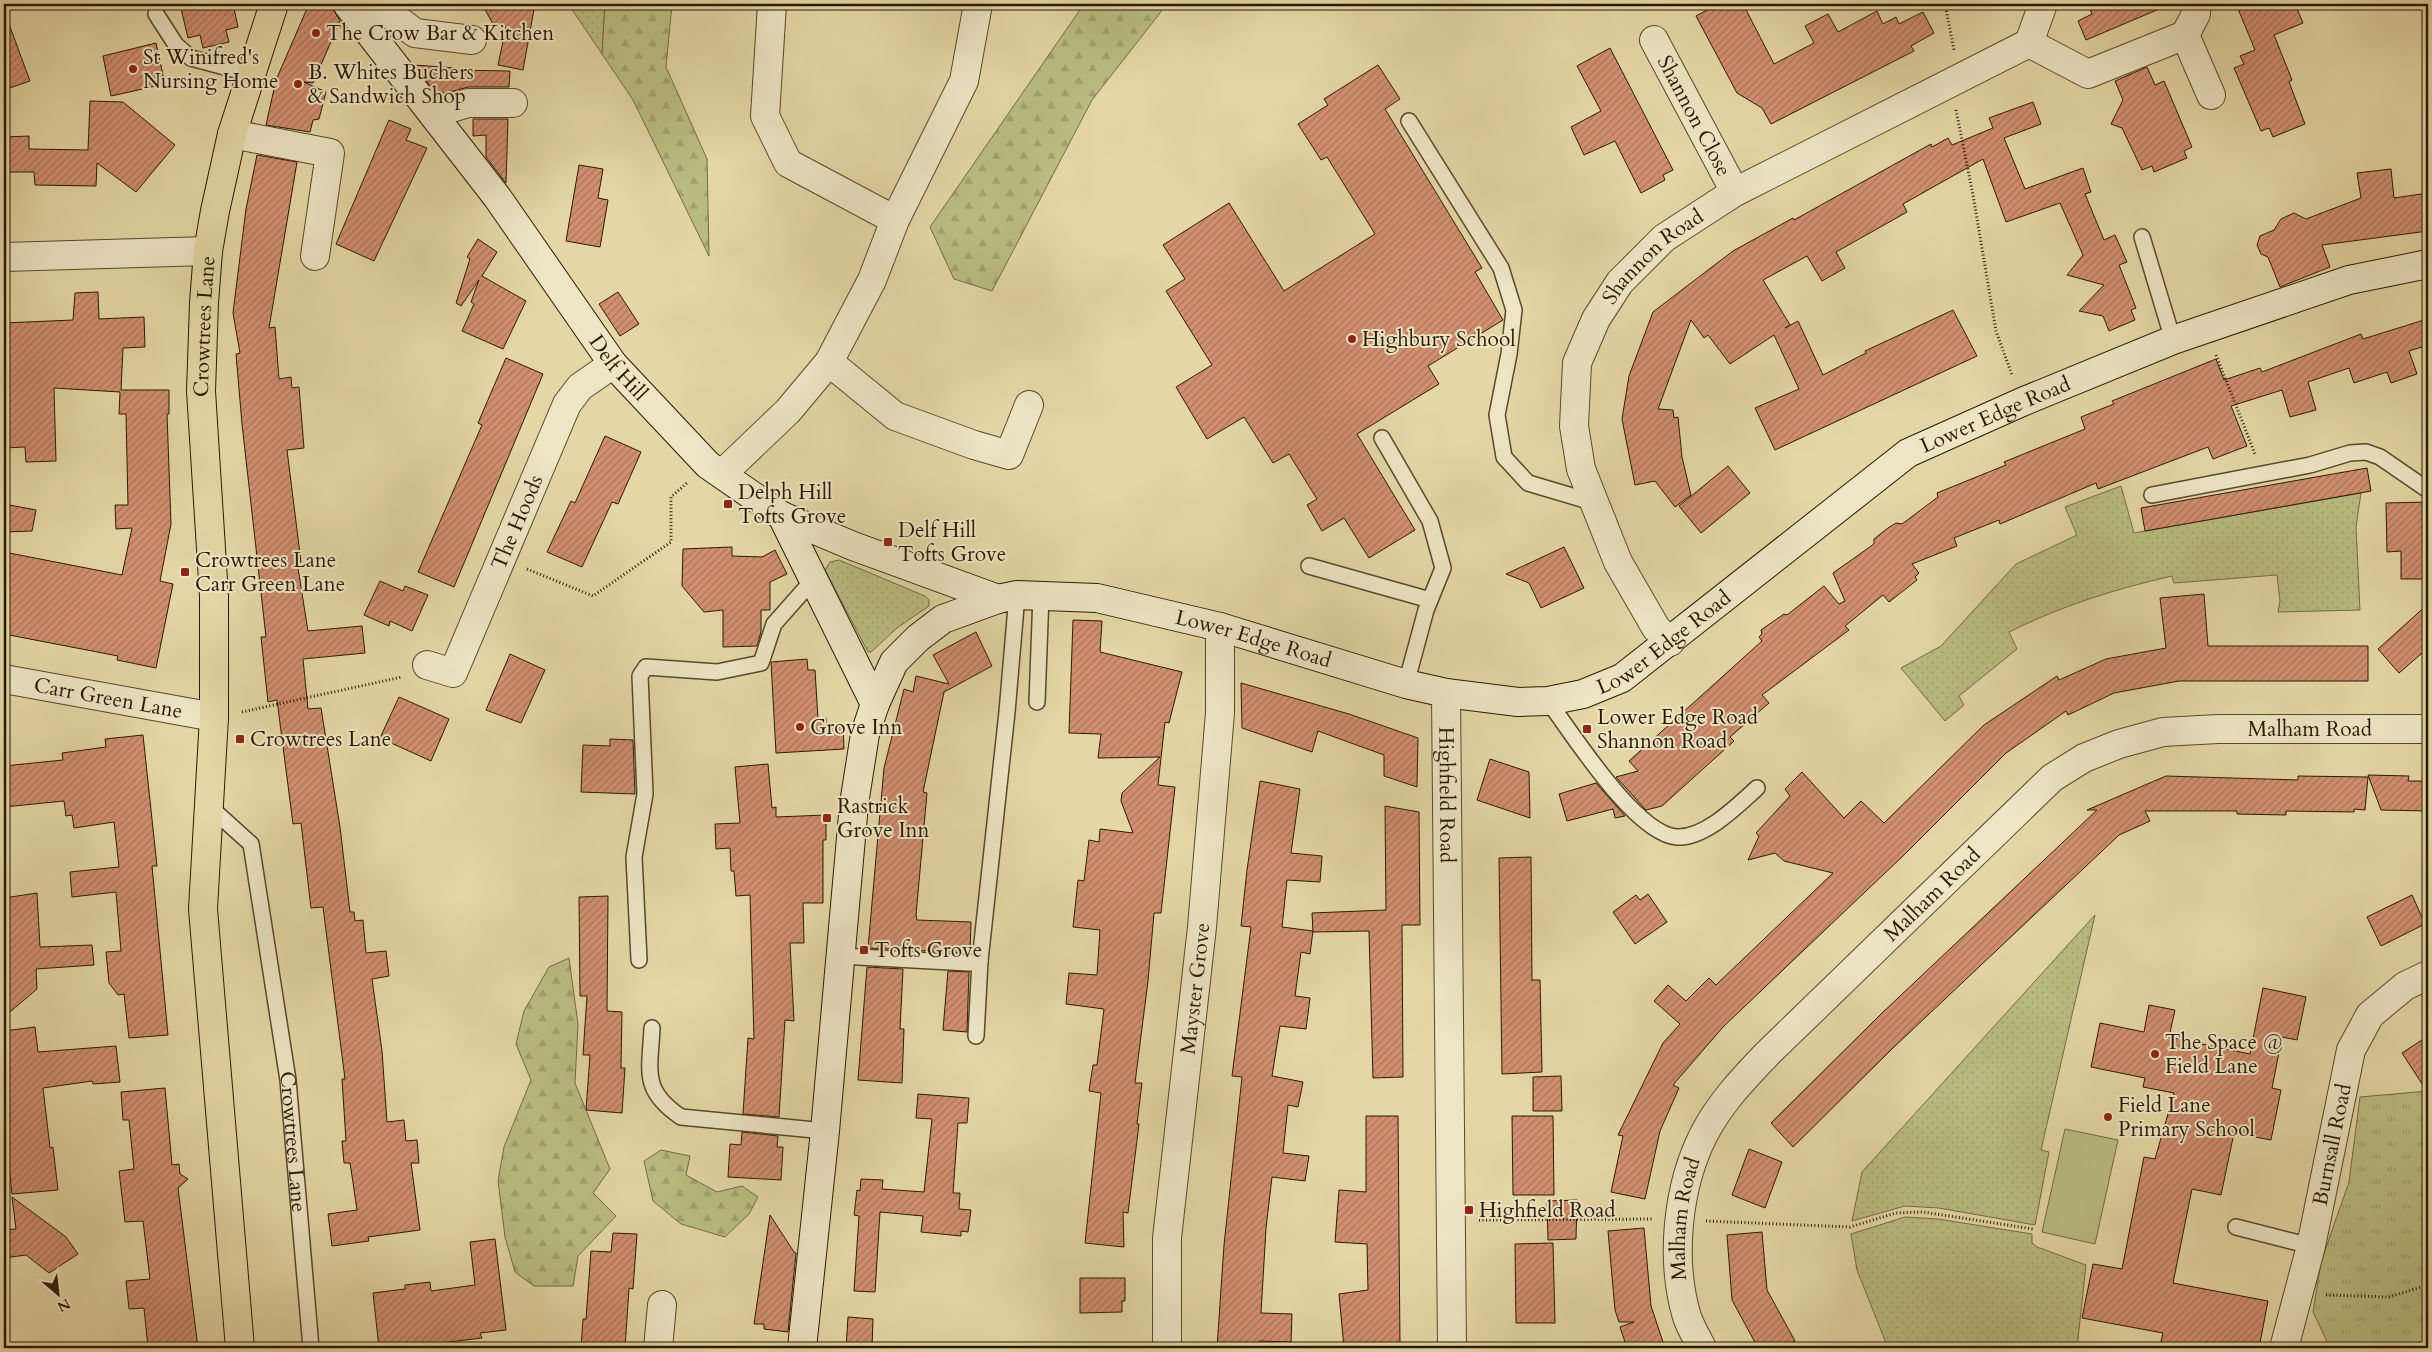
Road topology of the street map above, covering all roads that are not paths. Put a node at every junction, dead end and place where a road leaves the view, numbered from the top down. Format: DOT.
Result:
graph roads {
  1 [pos="274,4"];
  2 [pos="347,4"];
  3 [pos="377,4"];
  4 [pos="772,4"];
  5 [pos="978,4"];
  6 [pos="2043,4"];
  7 [pos="156,14"];
  8 [pos="472,40"];
  9 [pos="1654,40"];
  10 [pos="2029,42"];
  11 [pos="251,74"];
  12 [pos="2210,95"];
  13 [pos="513,103"];
  14 [pos="434,112"];
  15 [pos="1408,121"];
  16 [pos="232,134"];
  17 [pos="1735,192"];
  18 [pos="896,220"];
  19 [pos="2142,237"];
  20 [pos="208,252"];
  21 [pos="315,256"];
  22 [pos="4,257"];
  23 [pos="2428,264"];
  24 [pos="2173,340"];
  25 [pos="829,362"];
  26 [pos="613,364"];
  27 [pos="1029,405"];
  28 [pos="1382,438"];
  29 [pos="715,470"];
  30 [pos="2428,490"];
  31 [pos="2152,495"];
  32 [pos="1592,502"];
  33 [pos="782,516"];
  34 [pos="1309,566"];
  35 [pos="813,580"];
  36 [pos="1019,596"];
  37 [pos="1430,600"];
  38 [pos="1220,627"];
  39 [pos="1670,642"];
  40 [pos="427,665"];
  41 [pos="4,680"];
  42 [pos="1406,684"];
  43 [pos="1446,693"];
  44 [pos="1548,701"];
  45 [pos="1037,702"];
  46 [pos="875,704"];
  47 [pos="214,717"];
  48 [pos="2428,729"];
  49 [pos="1757,788"];
  50 [pos="210,807"];
  51 [pos="840,956"];
  52 [pos="639,960"];
  53 [pos="980,961"];
  54 [pos="2428,975"];
  55 [pos="652,1028"];
  56 [pos="976,1036"];
  57 [pos="825,1131"];
  58 [pos="2236,1227"];
  59 [pos="2311,1246"];
  60 [pos="662,1305"];
  61 [pos="240,1348"];
  62 [pos="311,1348"];
  63 [pos="658,1348"];
  64 [pos="802,1348"];
  65 [pos="1167,1348"];
  66 [pos="1452,1348"];
  67 [pos="1702,1348"];
  68 [pos="2284,1348"];
  1 -- 11 [label="main road, Crowtrees Lane"];
  2 -- 14 [label="street, Delf Hill"];
  3 -- 8 [label="street"];
  4 -- 18 [label="street"];
  5 -- 18 [label="street"];
  6 -- 10 [label="street"];
  7 -- 11 [label="lane"];
  9 -- 17 [label="street, Shannon Close"];
  10 -- 12 [label="street"];
  10 -- 17 [label="street, Shannon Road"];
  11 -- 16 [label="main road, Crowtrees Lane"];
  13 -- 14 [label="street"];
  14 -- 26 [label="street, Delf Hill"];
  15 -- 32 [label="lane"];
  16 -- 20 [label="main road, Crowtrees Lane"];
  16 -- 21 [label="street"];
  17 -- 32 [label="street, Shannon Road"];
  18 -- 25 [label="street"];
  19 -- 24 [label="lane"];
  20 -- 22 [label="street"];
  20 -- 47 [label="main road, Crowtrees Lane"];
  23 -- 24 [label="street, Lower Edge Road"];
  24 -- 39 [label="street, Lower Edge Road"];
  25 -- 27 [label="street"];
  25 -- 29 [label="street"];
  26 -- 29 [label="street, Delf Hill"];
  26 -- 40 [label="street, The Hoods"];
  28 -- 37 [label="lane"];
  29 -- 33 [label="street, Delf Hill"];
  30 -- 31 [label="lane"];
  32 -- 39 [label="street, Shannon Road"];
  33 -- 35 [label="street"];
  33 -- 36 [label="street, Delf Hill"];
  34 -- 37 [label="lane"];
  35 -- 46 [label="street"];
  35 -- 52 [label="lane"];
  36 -- 38 [label="street, Lower Edge Road"];
  36 -- 45 [label="lane"];
  36 -- 46 [label="street, Lower Edge Road"];
  36 -- 53 [label="lane"];
  37 -- 42 [label="lane"];
  38 -- 42 [label="street, Lower Edge Road"];
  38 -- 65 [label="street, Mayster Grove"];
  39 -- 44 [label="street, Lower Edge Road"];
  41 -- 47 [label="street, Carr Green Lane"];
  42 -- 43 [label="street, Lower Edge Road"];
  43 -- 44 [label="street, Lower Edge Road"];
  43 -- 66 [label="street, Highfield Road"];
  44 -- 49 [label="lane"];
  46 -- 51 [label="street"];
  47 -- 50 [label="main road, Crowtrees Lane"];
  48 -- 67 [label="street, Malham Road"];
  50 -- 61 [label="main road, Crowtrees Lane"];
  50 -- 62 [label="lane, Crowtrees Lane"];
  51 -- 53 [label="lane"];
  51 -- 57 [label="street"];
  53 -- 56 [label="lane"];
  54 -- 59 [label="street, Burnsall Road"];
  55 -- 57 [label="lane"];
  57 -- 64 [label="street"];
  58 -- 59 [label="lane"];
  59 -- 68 [label="street, Burnsall Road"];
  60 -- 63 [label="street"];
}
